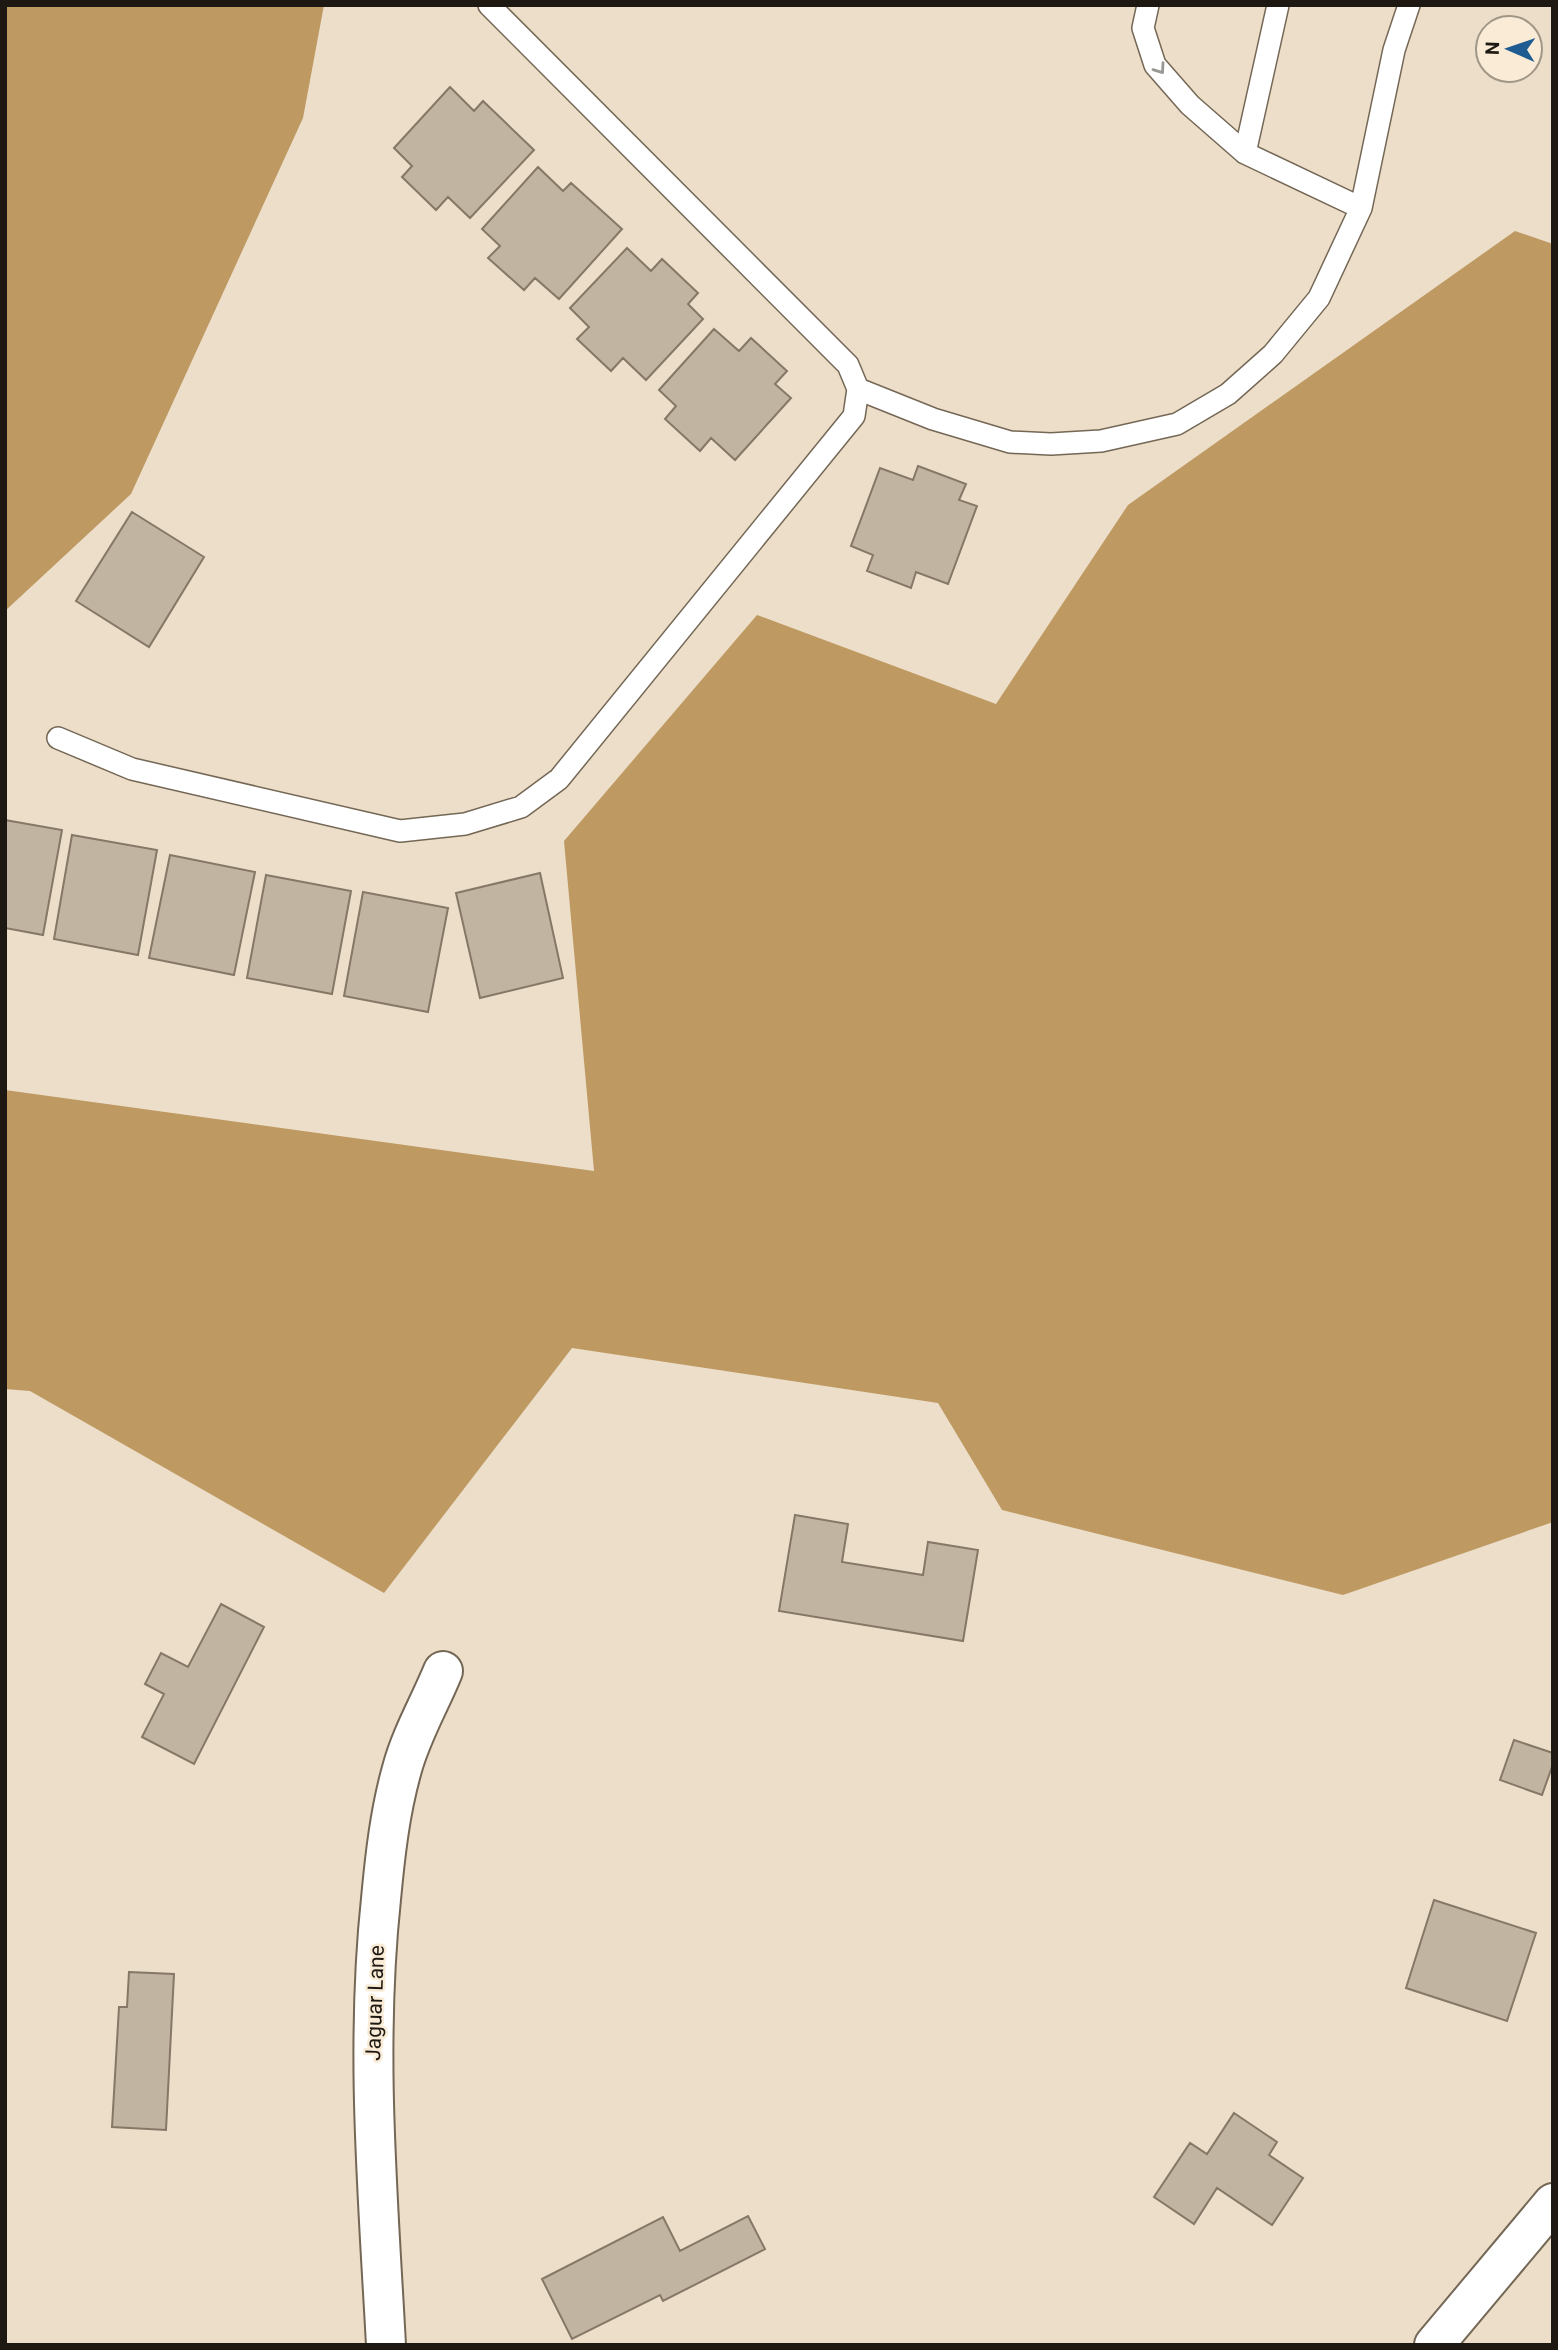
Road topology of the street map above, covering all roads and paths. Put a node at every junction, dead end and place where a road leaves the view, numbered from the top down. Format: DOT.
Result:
graph roads {
  1 [pos="489,5"];
  2 [pos="1148,5"];
  3 [pos="1278,5"];
  4 [pos="1409,5"];
  5 [pos="1245,153"];
  6 [pos="1361,208"];
  7 [pos="858,389"];
  8 [pos="58,738"];
  9 [pos="443,1671"];
  10 [pos="1553,2203"];
  11 [pos="386,2345"];
  12 [pos="1434,2345"];
  1 -- 7 [label="lane"];
  2 -- 5 [label="lane, one-way"];
  3 -- 5 [label="lane"];
  4 -- 6 [label="lane"];
  5 -- 6 [label="lane"];
  6 -- 7 [label="lane"];
  7 -- 8 [label="lane"];
  9 -- 11 [label="street, Jaguar Lane"];
  10 -- 12 [label="street"];
}
